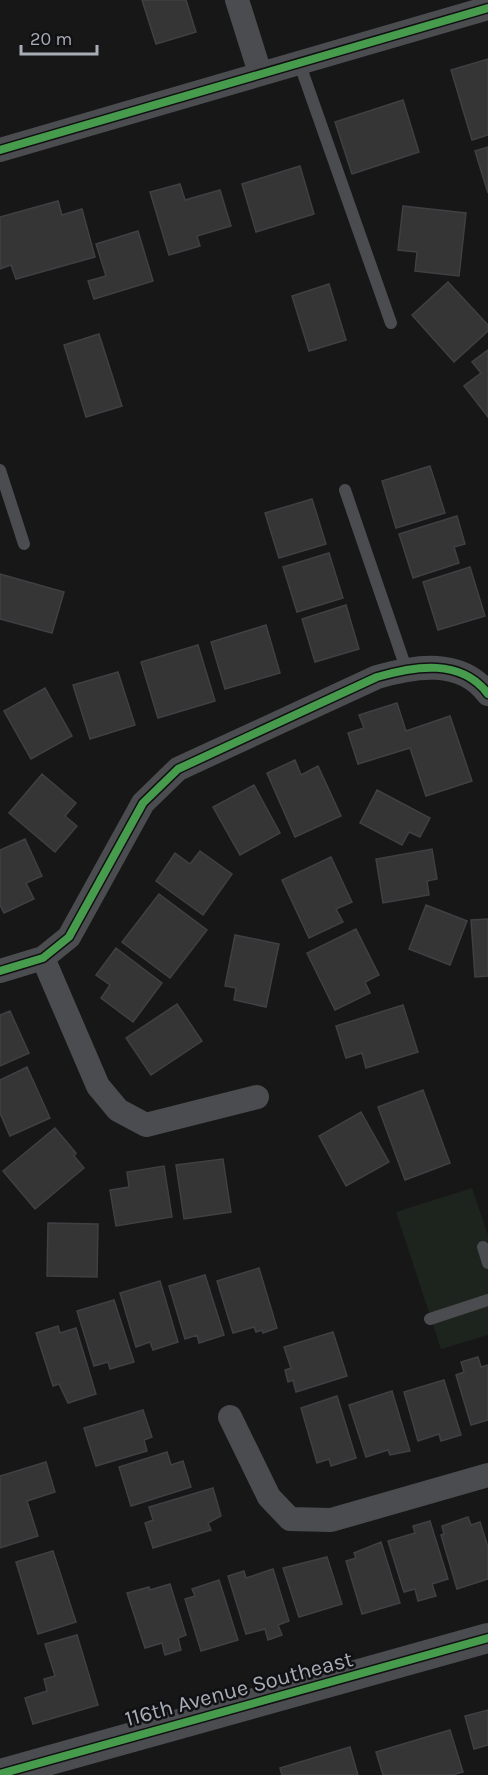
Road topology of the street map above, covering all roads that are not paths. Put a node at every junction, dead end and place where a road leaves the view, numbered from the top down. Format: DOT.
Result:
graph roads {
  1 [pos="237,0"];
  2 [pos="488,8"];
  3 [pos="299,62"];
  4 [pos="260,73"];
  5 [pos="0,150"];
  6 [pos="391,323"];
  7 [pos="0,470"];
  8 [pos="345,490"];
  9 [pos="24,544"];
  10 [pos="406,668"];
  11 [pos="488,694"];
  12 [pos="43,958"];
  13 [pos="0,971"];
  14 [pos="257,1097"];
  15 [pos="483,1247"];
  16 [pos="488,1263"];
  17 [pos="488,1300"];
  18 [pos="430,1319"];
  19 [pos="230,1417"];
  20 [pos="488,1475"];
  21 [pos="488,1638"];
  22 [pos="0,1774"];
  1 -- 4 [label="street"];
  2 -- 3 [label="street"];
  3 -- 4 [label="street"];
  3 -- 6 [label="lane"];
  4 -- 5 [label="street"];
  7 -- 9 [label="lane"];
  8 -- 10 [label="lane"];
  10 -- 11 [label="street"];
  10 -- 12 [label="street"];
  12 -- 13 [label="street"];
  12 -- 14 [label="street"];
  15 -- 16 [label="lane"];
  17 -- 18 [label="lane"];
  19 -- 20 [label="street"];
  21 -- 22 [label="street, 116th Avenue Southeast"];
}
